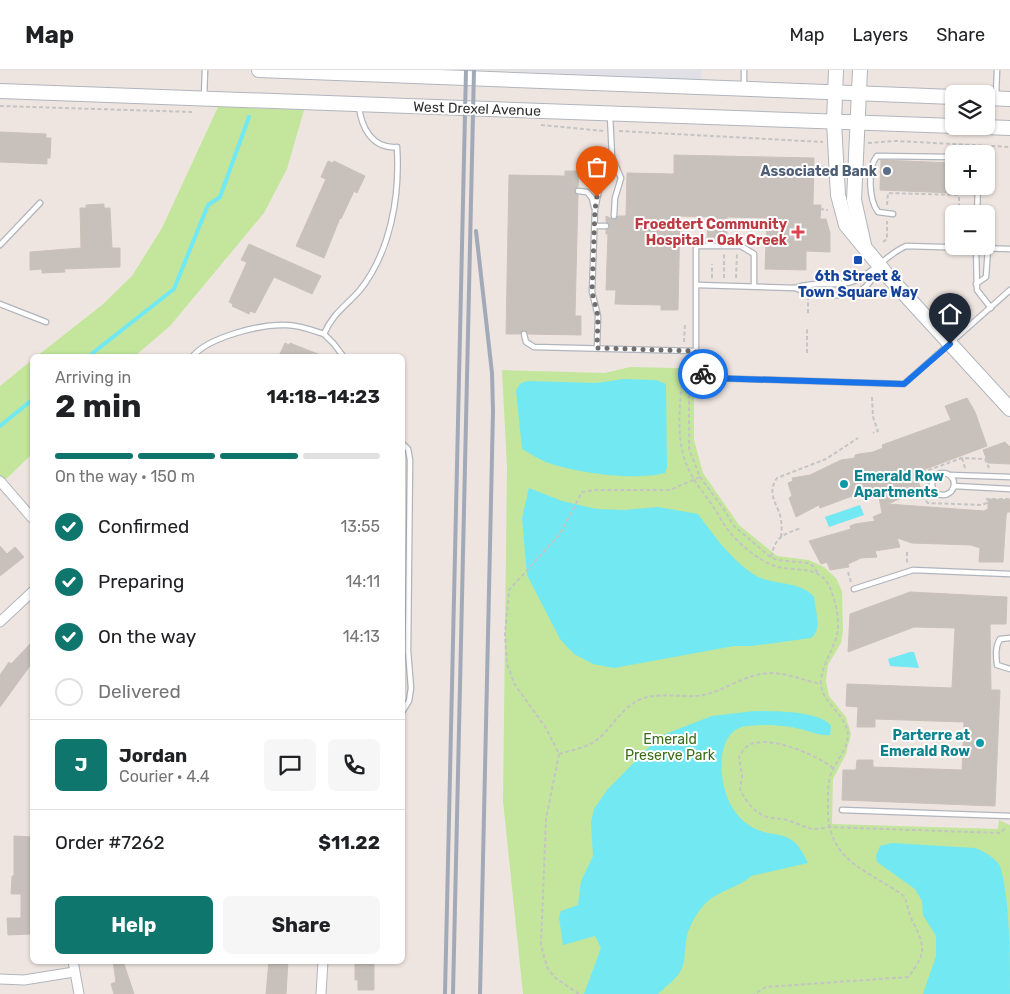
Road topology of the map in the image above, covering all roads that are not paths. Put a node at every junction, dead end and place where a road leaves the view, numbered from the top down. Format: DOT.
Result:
graph roads {
  1 [pos="205,70"];
  2 [pos="259,70"];
  3 [pos="744,70"];
  4 [pos="836,70"];
  5 [pos="860,70"];
  6 [pos="997,70"];
  7 [pos="994,85"];
  8 [pos="744,89"];
  9 [pos="0,91"];
  10 [pos="835,92"];
  11 [pos="860,94"];
  12 [pos="945,97"];
  13 [pos="204,98"];
  14 [pos="995,98"];
  15 [pos="1010,99"];
  16 [pos="359,104"];
  17 [pos="610,114"];
  18 [pos="834,122"];
  19 [pos="858,123"];
  20 [pos="945,126"];
  21 [pos="995,127"];
  22 [pos="1010,128"];
  23 [pos="612,157"];
  24 [pos="945,157"];
  25 [pos="578,191"];
  26 [pos="40,203"];
  27 [pos="595,209"];
  28 [pos="893,214"];
  29 [pos="614,216"];
  30 [pos="595,226"];
  31 [pos="606,226"];
  32 [pos="0,245"];
  33 [pos="945,247"];
  34 [pos="864,248"];
  35 [pos="995,248"];
  36 [pos="1010,249"];
  37 [pos="976,255"];
  38 [pos="988,255"];
  39 [pos="880,266"];
  40 [pos="976,284"];
  41 [pos="698,285"];
  42 [pos="754,286"];
  43 [pos="795,288"];
  44 [pos="1010,290"];
  45 [pos="0,304"];
  46 [pos="991,308"];
  47 [pos="46,322"];
  48 [pos="324,334"];
  49 [pos="524,334"];
  50 [pos="950,344"];
  51 [pos="597,348"];
  52 [pos="696,351"];
  53 [pos="194,354"];
  54 [pos="342,354"];
  55 [pos="1010,409"];
  56 [pos="405,446"];
  57 [pos="951,476"];
  58 [pos="1010,477"];
  59 [pos="0,481"];
  60 [pos="954,486"];
  61 [pos="1010,489"];
  62 [pos="30,516"];
  63 [pos="1010,574"];
  64 [pos="854,589"];
  65 [pos="30,594"];
  66 [pos="0,622"];
  67 [pos="1010,638"];
  68 [pos="1010,670"];
  69 [pos="405,707"];
  70 [pos="842,810"];
  71 [pos="1010,816"];
  72 [pos="73,964"];
  73 [pos="323,964"];
  74 [pos="74,972"];
  75 [pos="0,979"];
  76 [pos="79,994"];
  77 [pos="321,994"];
  1 -- 13 [label="lane"];
  2 -- 8 [label="street"];
  3 -- 8 [label="lane"];
  4 -- 10 [label="street"];
  5 -- 11 [label="street"];
  6 -- 7 [label="lane"];
  8 -- 10 [label="street"];
  9 -- 13 [label="street, West Drexel Avenue"];
  10 -- 11 [label="street"];
  10 -- 18 [label="street"];
  11 -- 12 [label="street"];
  11 -- 19 [label="street"];
  13 -- 16 [label="street, West Drexel Avenue"];
  14 -- 15 [label="street"];
  16 -- 17 [label="street, West Drexel Avenue"];
  16 -- 48 [label="lane"];
  17 -- 18 [label="street, West Drexel Avenue"];
  17 -- 23 [label="lane"];
  18 -- 19 [label="street, West Drexel Avenue"];
  18 -- 34 [label="street"];
  19 -- 20 [label="street, West Drexel Avenue"];
  19 -- 34 [label="street"];
  21 -- 22 [label="street"];
  23 -- 27 [label="lane"];
  23 -- 29 [label="lane"];
  24 -- 28 [label="lane"];
  25 -- 27 [label="lane"];
  26 -- 32 [label="lane"];
  27 -- 30 [label="lane"];
  30 -- 31 [label="lane"];
  30 -- 51 [label="lane"];
  33 -- 39 [label="lane"];
  34 -- 39 [label="street"];
  35 -- 36 [label="lane"];
  37 -- 40 [label="lane"];
  38 -- 40 [label="lane"];
  39 -- 43 [label="lane"];
  39 -- 43 [label="lane"];
  39 -- 50 [label="street"];
  40 -- 46 [label="lane"];
  41 -- 42 [label="lane"];
  41 -- 42 [label="lane"];
  41 -- 52 [label="lane"];
  42 -- 43 [label="lane"];
  44 -- 46 [label="lane"];
  45 -- 47 [label="lane"];
  46 -- 50 [label="lane"];
  48 -- 53 [label="lane"];
  48 -- 54 [label="lane"];
  49 -- 51 [label="lane"];
  50 -- 52 [label="lane"];
  50 -- 55 [label="street"];
  51 -- 52 [label="lane"];
  56 -- 69 [label="lane"];
  57 -- 58 [label="lane"];
  57 -- 60 [label="lane"];
  57 -- 60 [label="lane"];
  59 -- 62 [label="street"];
  60 -- 61 [label="lane"];
  63 -- 64 [label="lane"];
  65 -- 66 [label="street"];
  67 -- 68 [label="lane"];
  70 -- 71 [label="lane"];
  72 -- 74 [label="street"];
  73 -- 77 [label="street"];
  74 -- 75 [label="street"];
  74 -- 76 [label="street"];
}
